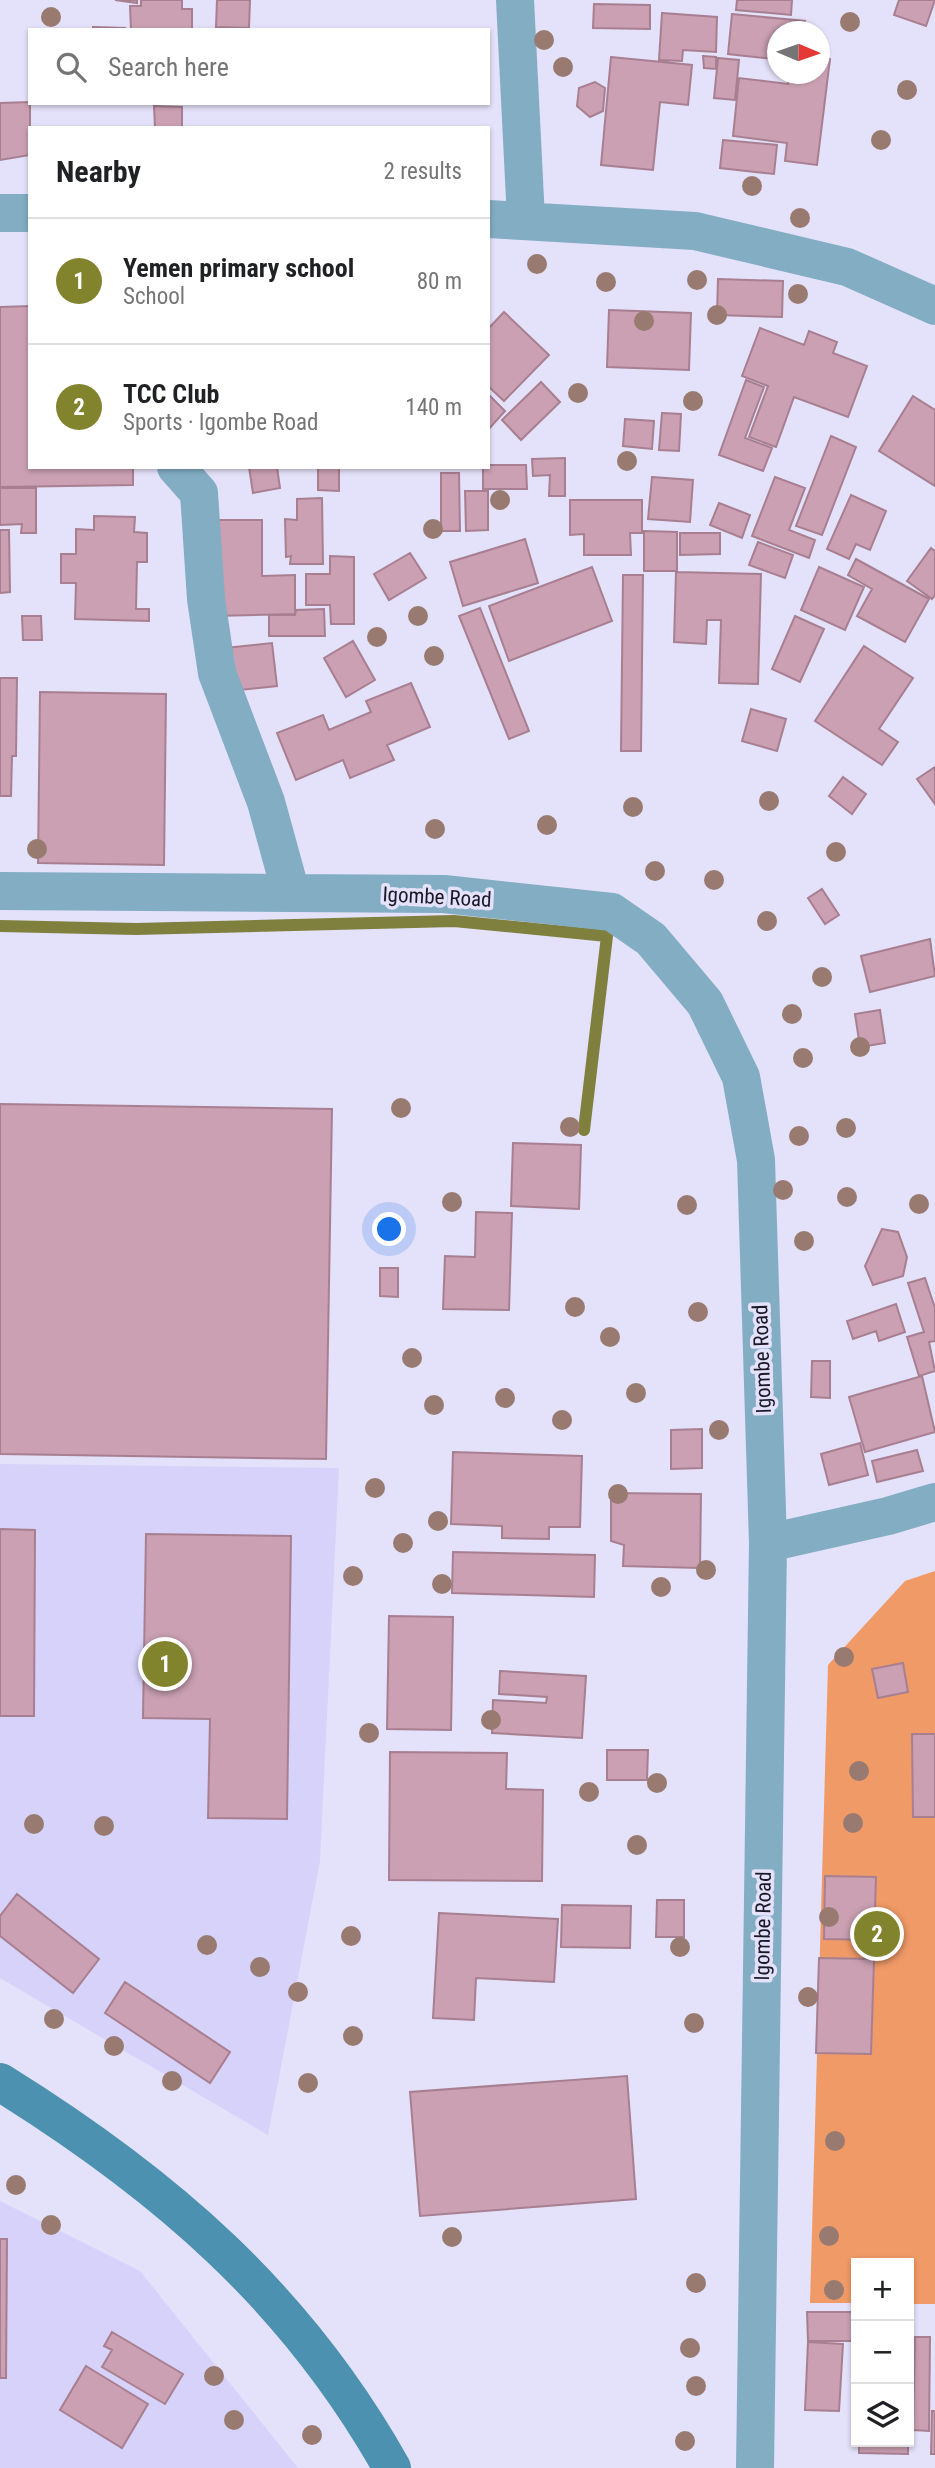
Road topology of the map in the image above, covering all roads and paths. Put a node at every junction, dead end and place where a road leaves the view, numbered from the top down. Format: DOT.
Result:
graph roads {
  1 [pos="515,0"];
  2 [pos="0,213"];
  3 [pos="28,213"];
  4 [pos="490,219"];
  5 [pos="526,219"];
  6 [pos="935,306"];
  7 [pos="178,469"];
  8 [pos="0,891"];
  9 [pos="291,893"];
  10 [pos="935,1502"];
  11 [pos="768,1543"];
  12 [pos="0,2082"];
  13 [pos="392,2468"];
  14 [pos="755,2468"];
  1 -- 5 [label="street"];
  2 -- 3 [label="street"];
  4 -- 5 [label="street"];
  5 -- 6 [label="street"];
  7 -- 9 [label="street"];
  8 -- 9 [label="street, Igombe Road"];
  9 -- 11 [label="street, Igombe Road"];
  10 -- 11 [label="street"];
  11 -- 14 [label="street, Igombe Road"];
  12 -- 13 [label="street"];
}
